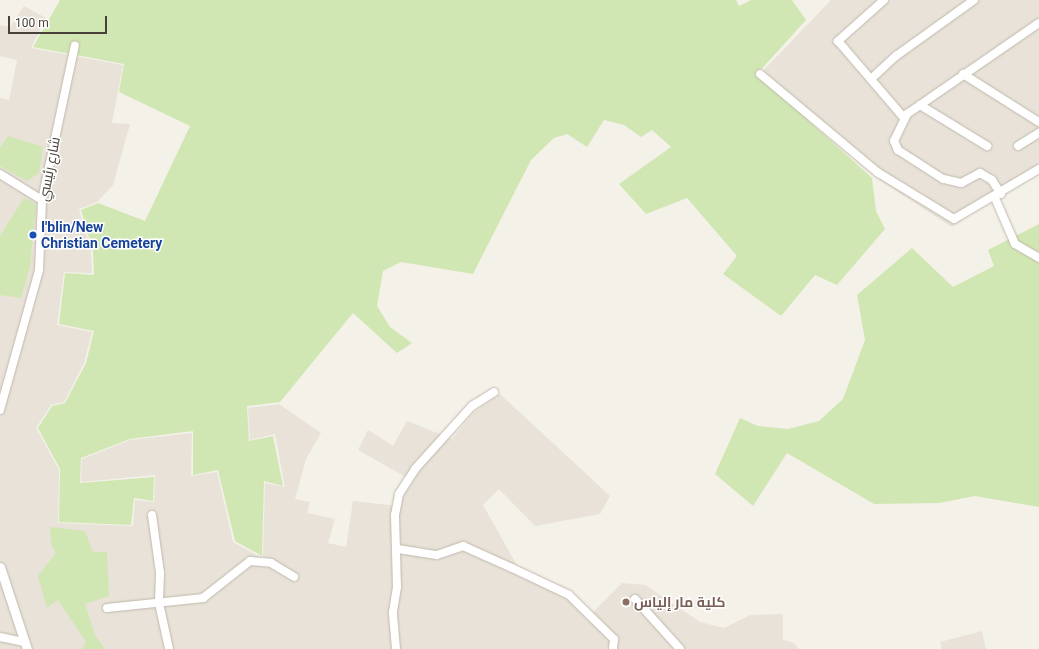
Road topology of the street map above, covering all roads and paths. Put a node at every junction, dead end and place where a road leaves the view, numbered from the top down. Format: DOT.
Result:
graph roads {
  1 [pos="884,0"];
  2 [pos="974,0"];
  3 [pos="1038,26"];
  4 [pos="75,45"];
  5 [pos="760,74"];
  6 [pos="962,74"];
  7 [pos="871,80"];
  8 [pos="920,105"];
  9 [pos="904,118"];
  10 [pos="1039,122"];
  11 [pos="1039,133"];
  12 [pos="987,146"];
  13 [pos="1018,146"];
  14 [pos="1039,169"];
  15 [pos="0,174"];
  16 [pos="998,196"];
  17 [pos="42,200"];
  18 [pos="1039,258"];
  19 [pos="494,392"];
  20 [pos="0,410"];
  21 [pos="152,515"];
  22 [pos="398,549"];
  23 [pos="0,567"];
  24 [pos="294,577"];
  25 [pos="635,599"];
  26 [pos="159,603"];
  27 [pos="107,608"];
  28 [pos="0,637"];
  29 [pos="25,646"];
  30 [pos="168,649"];
  31 [pos="396,649"];
  32 [pos="613,649"];
  33 [pos="680,649"];
  1 -- 7 [label="street"];
  2 -- 7 [label="street"];
  3 -- 6 [label="street"];
  4 -- 17 [label="street, شارع رئيسي"];
  5 -- 16 [label="street"];
  6 -- 8 [label="street"];
  6 -- 10 [label="street"];
  7 -- 9 [label="street"];
  8 -- 9 [label="street"];
  8 -- 12 [label="street"];
  9 -- 16 [label="street"];
  11 -- 13 [label="street"];
  14 -- 16 [label="street"];
  15 -- 17 [label="street"];
  16 -- 18 [label="street"];
  17 -- 20 [label="street, شارع رئيسي"];
  19 -- 22 [label="street"];
  21 -- 26 [label="street"];
  22 -- 31 [label="street"];
  22 -- 32 [label="street"];
  23 -- 29 [label="street"];
  24 -- 26 [label="street"];
  25 -- 33 [label="street"];
  26 -- 27 [label="street"];
  26 -- 30 [label="street"];
  28 -- 29 [label="street"];
}
